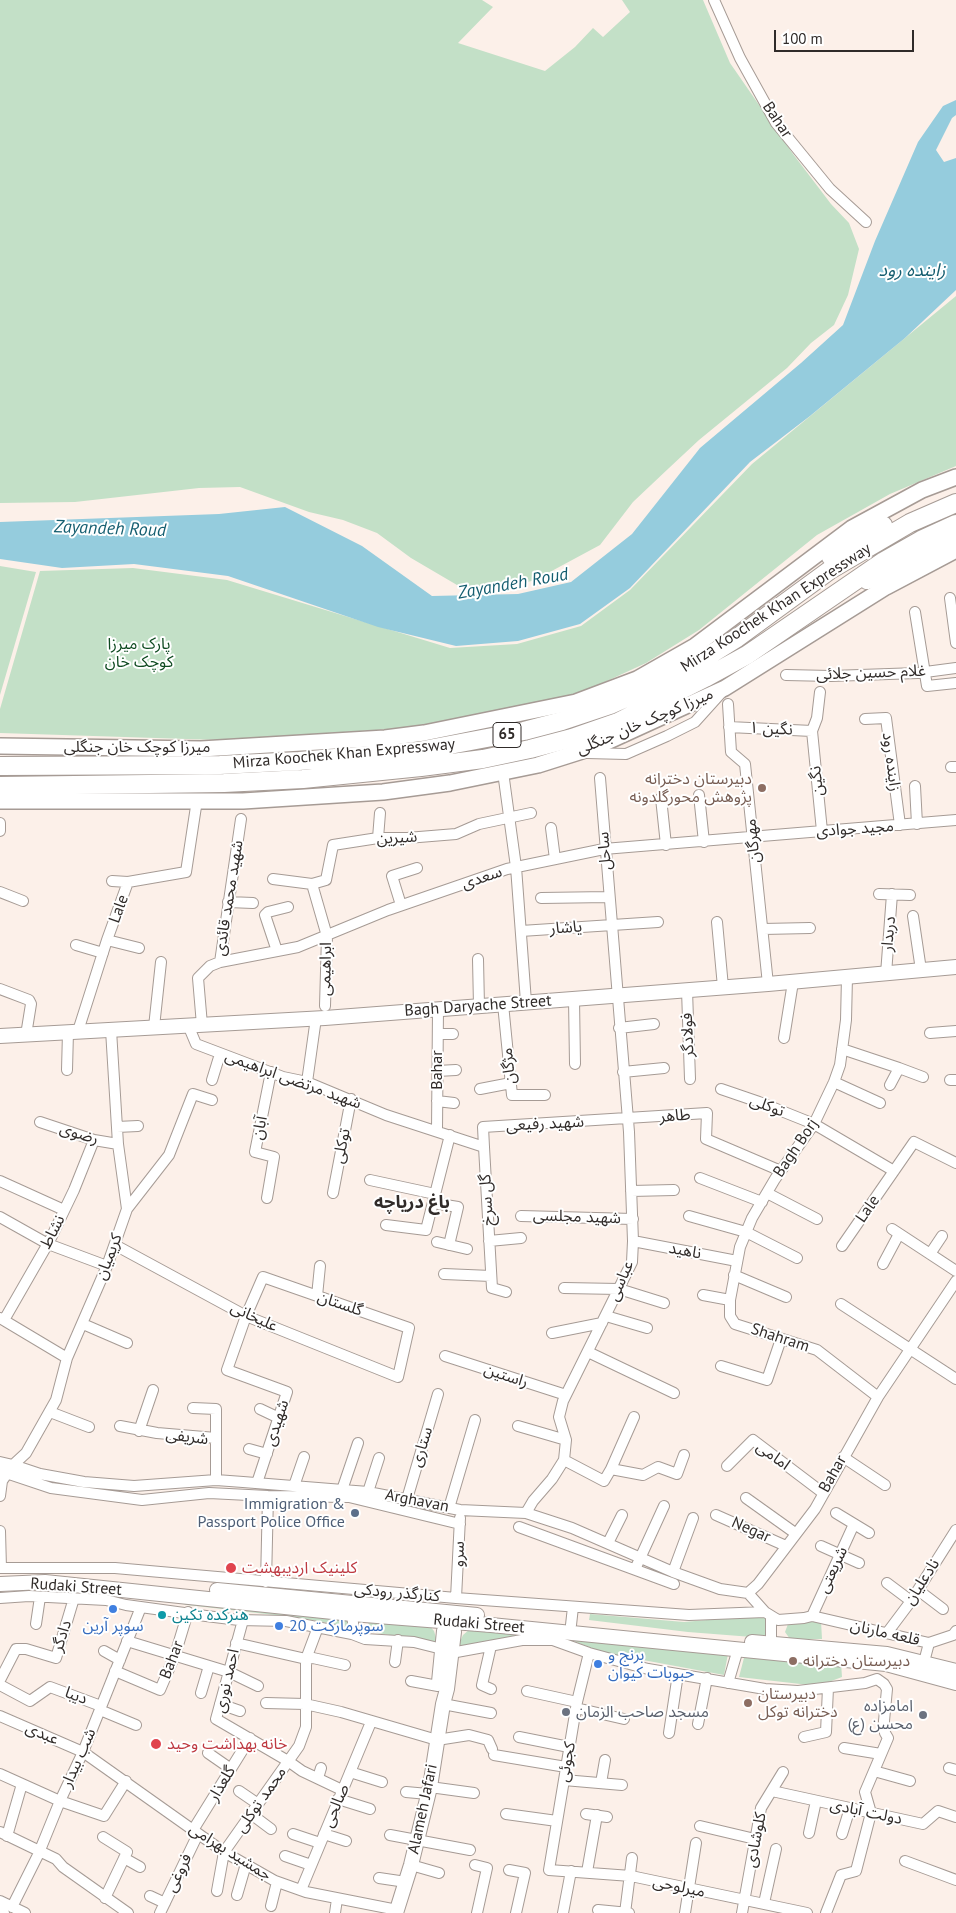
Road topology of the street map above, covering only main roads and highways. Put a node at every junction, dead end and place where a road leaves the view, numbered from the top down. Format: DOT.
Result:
graph roads {
  1 [pos="956,477"];
  2 [pos="956,490"];
  3 [pos="956,503"];
  4 [pos="956,524"];
  5 [pos="956,541"];
  6 [pos="956,550"];
  7 [pos="846,588"];
  8 [pos="775,610"];
  9 [pos="0,746"];
  10 [pos="0,766"];
  11 [pos="0,786"];
  12 [pos="3,804"];
  13 [pos="956,967"];
  14 [pos="0,1036"];
  15 [pos="0,1571"];
  16 [pos="0,1584"];
  17 [pos="449,1616"];
  18 [pos="447,1651"];
  19 [pos="956,1671"];
  20 [pos="956,1683"];
  21 [pos="443,1704"];
  22 [pos="396,1912"];
  1 -- 9 [label="main road, میرزا کوچک خان جنگلی"];
  2 -- 8 [label="highway"];
  3 -- 8 [label="highway, Mirza Koochek Khan Expressway / 65"];
  4 -- 7 [label="highway, Mirza Koochek Khan Expressway / 65"];
  5 -- 7 [label="highway"];
  6 -- 12 [label="main road, میرزا کوچک خان جنگلی"];
  7 -- 11 [label="highway, Mirza Koochek Khan Expressway / 65"];
  8 -- 10 [label="highway, Mirza Koochek Khan Expressway / 65"];
  13 -- 14 [label="main road, Bagh Daryache Street"];
  15 -- 17 [label="main road, Rudaki Street"];
  16 -- 17 [label="main road, Rudaki Street"];
  17 -- 18 [label="main road"];
  17 -- 19 [label="main road, Rudaki Street"];
  17 -- 20 [label="main road, Rudaki Street"];
  18 -- 21 [label="main road, Alameh Jafari"];
  18 -- 21 [label="main road"];
  21 -- 22 [label="main road, Alameh Jafari"];
}
